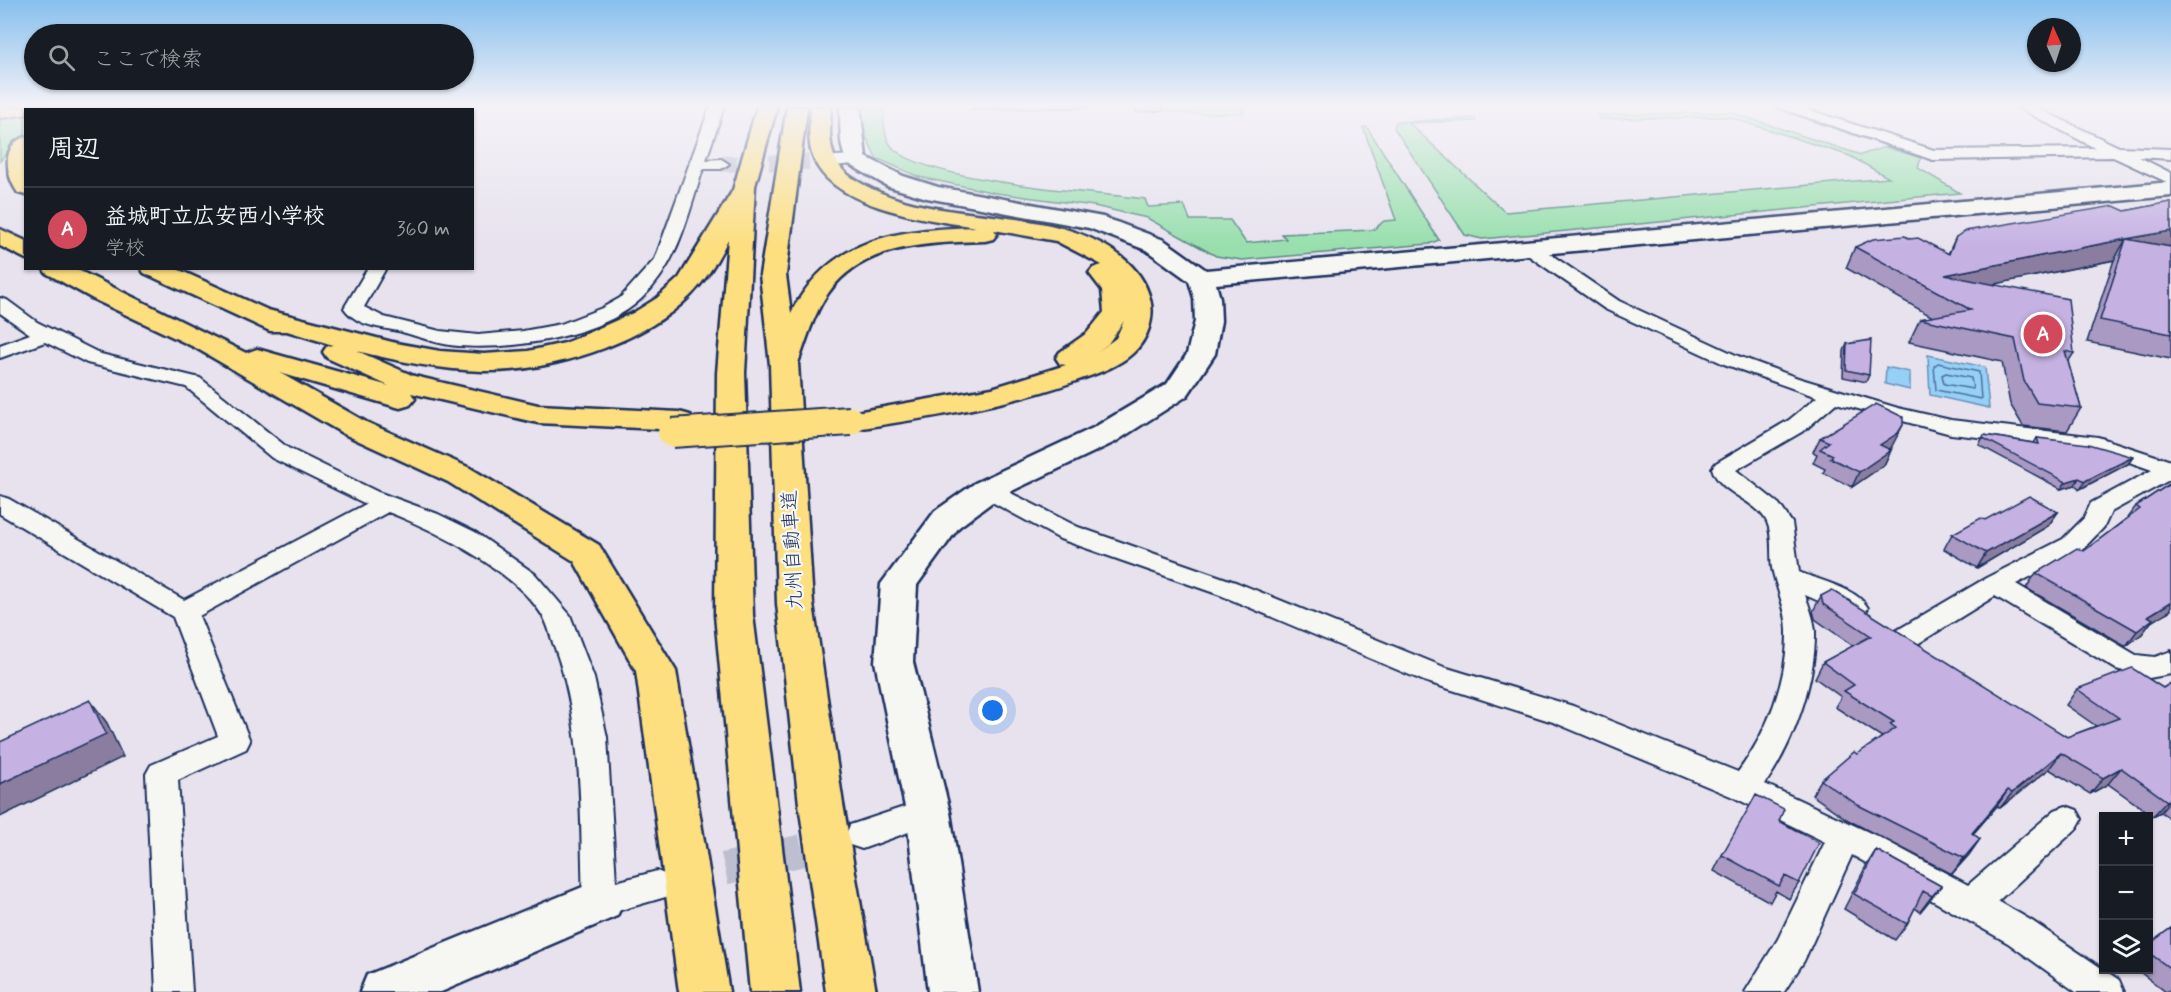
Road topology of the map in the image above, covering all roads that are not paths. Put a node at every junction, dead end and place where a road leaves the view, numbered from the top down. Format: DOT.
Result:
graph roads {
  1 [pos="18,153"];
  2 [pos="701,153"];
  3 [pos="744,153"];
  4 [pos="790,153"];
  5 [pos="821,153"];
  6 [pos="849,153"];
  7 [pos="1928,153"];
  8 [pos="2038,153"];
  9 [pos="2121,153"];
  10 [pos="2152,153"];
  11 [pos="2171,154"];
  12 [pos="697,165"];
  13 [pos="733,175"];
  14 [pos="2171,178"];
  15 [pos="2171,189"];
  16 [pos="15,192"];
  17 [pos="0,222"];
  18 [pos="14,245"];
  19 [pos="1528,247"];
  20 [pos="59,270"];
  21 [pos="158,270"];
  22 [pos="376,270"];
  23 [pos="1201,278"];
  24 [pos="0,304"];
  25 [pos="261,316"];
  26 [pos="47,334"];
  27 [pos="206,342"];
  28 [pos="0,352"];
  29 [pos="784,364"];
  30 [pos="1832,395"];
  31 [pos="851,414"];
  32 [pos="676,427"];
  33 [pos="2171,469"];
  34 [pos="987,490"];
  35 [pos="386,503"];
  36 [pos="0,504"];
  37 [pos="1789,578"];
  38 [pos="1995,584"];
  39 [pos="184,612"];
  40 [pos="1889,630"];
  41 [pos="1932,657"];
  42 [pos="2171,661"];
  43 [pos="1744,788"];
  44 [pos="928,812"];
  45 [pos="2066,819"];
  46 [pos="862,835"];
  47 [pos="1844,836"];
  48 [pos="657,886"];
  49 [pos="600,901"];
  50 [pos="1971,904"];
  51 [pos="174,992"];
  52 [pos="385,992"];
  53 [pos="704,992"];
  54 [pos="775,992"];
  55 [pos="851,992"];
  56 [pos="953,992"];
  57 [pos="1762,992"];
  58 [pos="2106,992"];
  1 -- 16 [label="main road"];
  2 -- 12 [label="street"];
  3 -- 13 [label="main road"];
  4 -- 29 [label="main road, 九州自動車道"];
  5 -- 31 [label="main road"];
  6 -- 23 [label="street"];
  7 -- 8 [label="street"];
  9 -- 14 [label="street"];
  10 -- 11 [label="street"];
  12 -- 13 [label="street"];
  12 -- 22 [label="street"];
  13 -- 25 [label="main road"];
  13 -- 54 [label="main road"];
  15 -- 19 [label="street"];
  17 -- 18 [label="main road"];
  19 -- 23 [label="street"];
  19 -- 30 [label="street"];
  20 -- 27 [label="main road"];
  21 -- 25 [label="main road"];
  23 -- 34 [label="street"];
  24 -- 26 [label="street"];
  25 -- 32 [label="main road"];
  26 -- 28 [label="street"];
  26 -- 35 [label="street"];
  27 -- 32 [label="main road"];
  27 -- 53 [label="main road"];
  29 -- 31 [label="main road"];
  29 -- 55 [label="main road, 九州自動車道"];
  30 -- 33 [label="street"];
  30 -- 37 [label="street"];
  31 -- 32 [label="main road, bridge"];
  33 -- 38 [label="street"];
  34 -- 43 [label="street"];
  34 -- 44 [label="street"];
  35 -- 39 [label="street"];
  35 -- 49 [label="street"];
  36 -- 39 [label="street"];
  37 -- 40 [label="street"];
  37 -- 43 [label="street"];
  38 -- 40 [label="street"];
  38 -- 42 [label="street"];
  39 -- 51 [label="street"];
  40 -- 41 [label="street"];
  43 -- 47 [label="street"];
  44 -- 46 [label="street"];
  44 -- 56 [label="street"];
  45 -- 50 [label="street"];
  47 -- 50 [label="street"];
  47 -- 57 [label="street"];
  48 -- 49 [label="street"];
  49 -- 52 [label="street"];
  50 -- 58 [label="street"];
}
